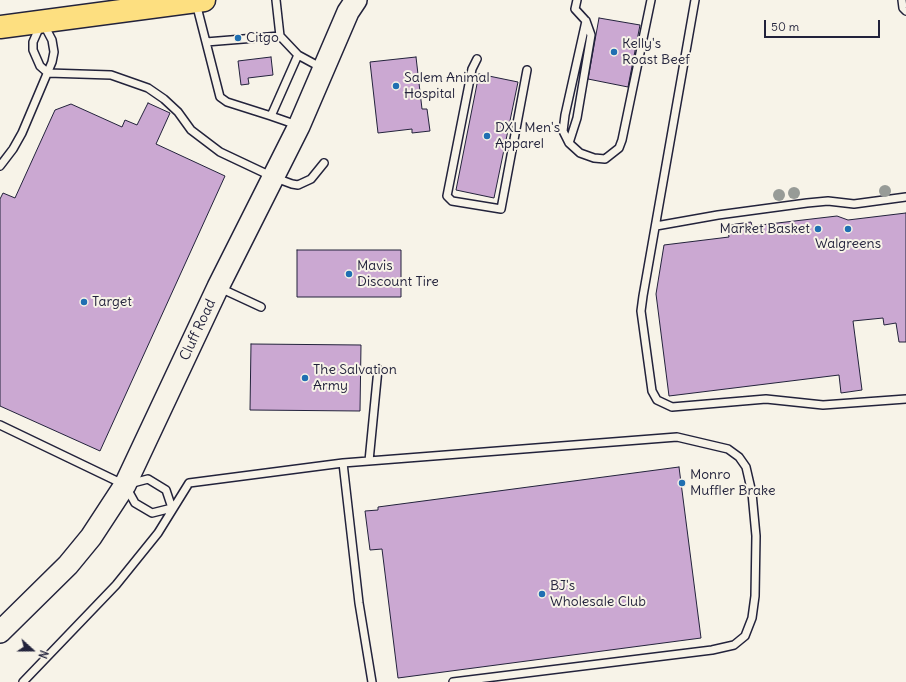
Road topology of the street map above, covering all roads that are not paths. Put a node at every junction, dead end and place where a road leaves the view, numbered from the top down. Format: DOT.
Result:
graph roads {
  1 [pos="276,0"];
  2 [pos="356,0"];
  3 [pos="577,0"];
  4 [pos="651,0"];
  5 [pos="696,0"];
  6 [pos="902,0"];
  7 [pos="200,1"];
  8 [pos="906,11"];
  9 [pos="586,21"];
  10 [pos="42,22"];
  11 [pos="0,27"];
  12 [pos="280,36"];
  13 [pos="206,42"];
  14 [pos="298,55"];
  15 [pos="477,59"];
  16 [pos="324,69"];
  17 [pos="527,70"];
  18 [pos="48,73"];
  19 [pos="271,116"];
  20 [pos="299,126"];
  21 [pos="569,143"];
  22 [pos="324,163"];
  23 [pos="0,166"];
  24 [pos="273,177"];
  25 [pos="906,197"];
  26 [pos="656,226"];
  27 [pos="218,287"];
  28 [pos="261,307"];
  29 [pos="378,369"];
  30 [pos="906,399"];
  31 [pos="0,425"];
  32 [pos="369,461"];
  33 [pos="343,464"];
  34 [pos="125,485"];
  35 [pos="172,508"];
  36 [pos="0,632"];
  37 [pos="23,682"];
  38 [pos="372,682"];
  39 [pos="453,682"];
  1 -- 12 [label="lane"];
  2 -- 16 [label="street, Cluff Road"];
  3 -- 9 [label="lane"];
  4 -- 21 [label="lane"];
  5 -- 26 [label="lane"];
  6 -- 8 [label="lane"];
  7 -- 10 [label="main road"];
  7 -- 13 [label="lane"];
  9 -- 21 [label="lane"];
  9 -- 21 [label="lane"];
  10 -- 11 [label="main road"];
  10 -- 18 [label="lane"];
  10 -- 18 [label="lane"];
  12 -- 13 [label="lane"];
  12 -- 14 [label="lane"];
  13 -- 19 [label="lane"];
  14 -- 16 [label="lane"];
  14 -- 19 [label="lane"];
  15 -- 17 [label="lane"];
  16 -- 20 [label="street, Cluff Road"];
  18 -- 23 [label="lane"];
  18 -- 24 [label="lane"];
  19 -- 20 [label="lane"];
  20 -- 24 [label="street, Cluff Road"];
  22 -- 24 [label="lane"];
  24 -- 27 [label="street, Cluff Road"];
  25 -- 26 [label="lane"];
  26 -- 30 [label="lane"];
  27 -- 28 [label="lane"];
  27 -- 34 [label="street, Cluff Road"];
  29 -- 32 [label="lane"];
  31 -- 34 [label="lane"];
  32 -- 33 [label="lane"];
  32 -- 39 [label="lane"];
  33 -- 35 [label="lane"];
  33 -- 38 [label="lane"];
  34 -- 35 [label="lane"];
  34 -- 35 [label="lane"];
  34 -- 36 [label="street, Cluff Road"];
  35 -- 37 [label="lane"];
}
